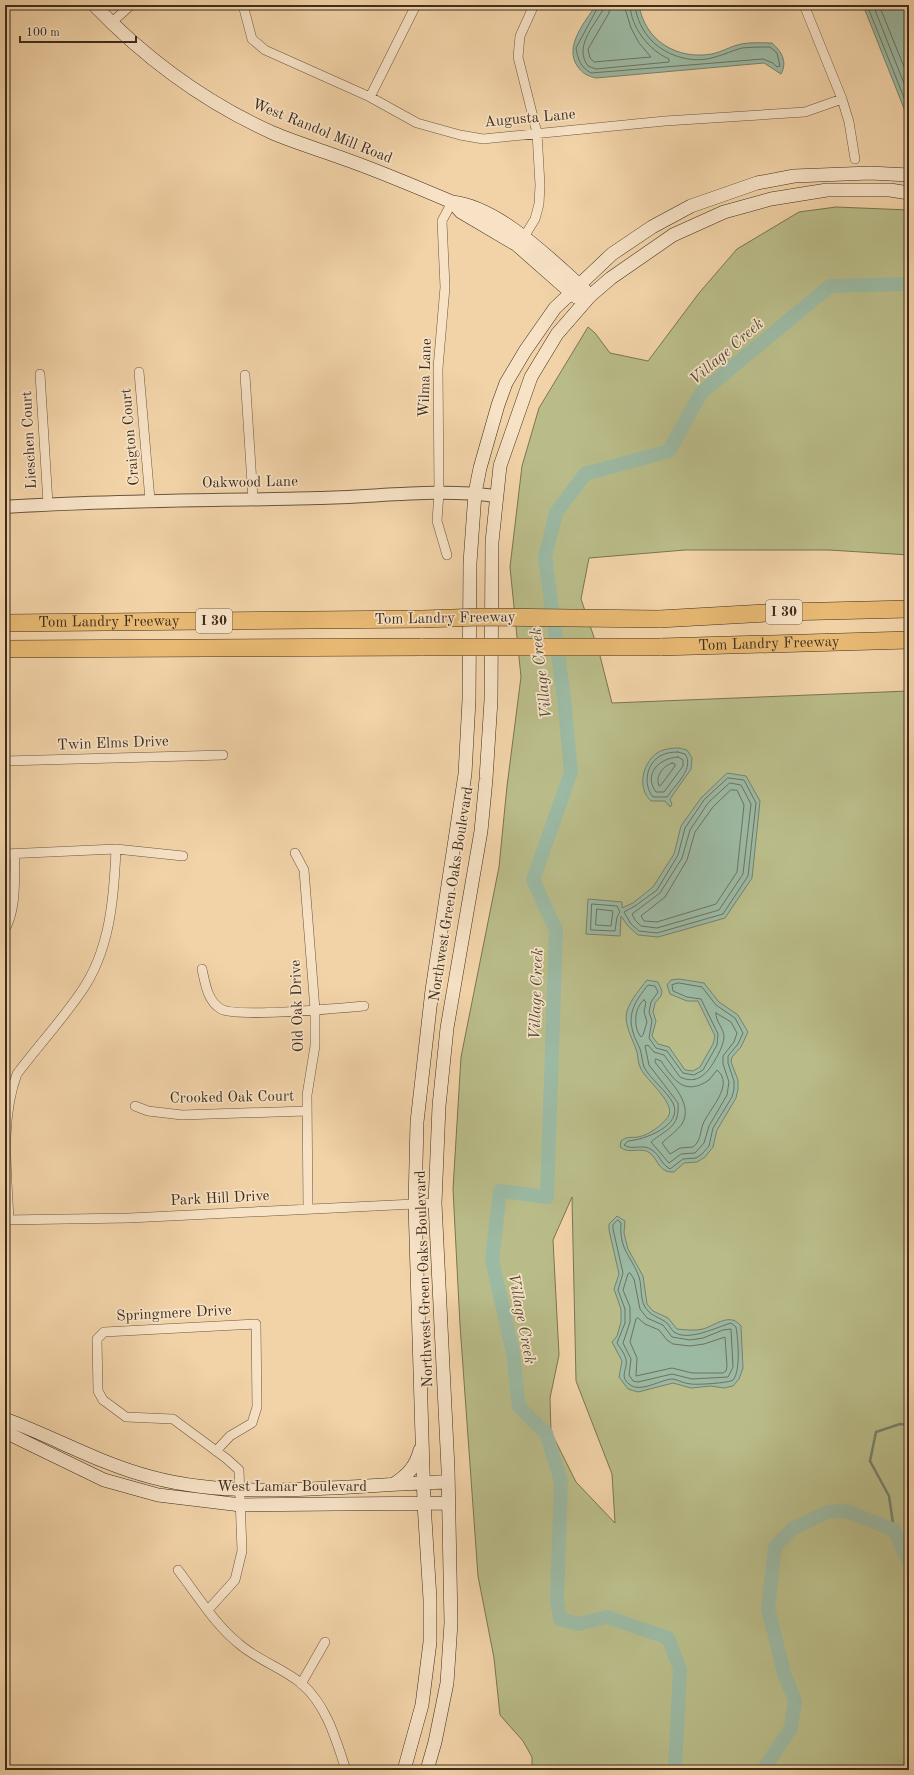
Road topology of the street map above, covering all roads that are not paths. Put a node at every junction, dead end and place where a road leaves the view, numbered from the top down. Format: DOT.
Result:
graph roads {
  1 [pos="94,5"];
  2 [pos="131,5"];
  3 [pos="243,5"];
  4 [pos="416,5"];
  5 [pos="534,5"];
  6 [pos="804,5"];
  7 [pos="111,23"];
  8 [pos="370,97"];
  9 [pos="842,99"];
  10 [pos="537,133"];
  11 [pos="855,159"];
  12 [pos="909,176"];
  13 [pos="909,193"];
  14 [pos="452,202"];
  15 [pos="524,237"];
  16 [pos="574,289"];
  17 [pos="587,300"];
  18 [pos="139,372"];
  19 [pos="40,374"];
  20 [pos="245,375"];
  21 [pos="439,493"];
  22 [pos="475,493"];
  23 [pos="496,496"];
  24 [pos="253,499"];
  25 [pos="150,500"];
  26 [pos="48,504"];
  27 [pos="5,507"];
  28 [pos="447,556"];
  29 [pos="909,609"];
  30 [pos="5,623"];
  31 [pos="909,640"];
  32 [pos="5,649"];
  33 [pos="222,755"];
  34 [pos="5,761"];
  35 [pos="116,849"];
  36 [pos="15,853"];
  37 [pos="295,853"];
  38 [pos="5,854"];
  39 [pos="183,856"];
  40 [pos="5,929"];
  41 [pos="202,969"];
  42 [pos="364,1006"];
  43 [pos="315,1010"];
  44 [pos="136,1106"];
  45 [pos="306,1111"];
  46 [pos="435,1203"];
  47 [pos="415,1204"];
  48 [pos="308,1209"];
  49 [pos="7,1220"];
  50 [pos="5,1419"];
  51 [pos="5,1432"];
  52 [pos="422,1440"];
  53 [pos="216,1451"];
  54 [pos="424,1482"];
  55 [pos="448,1482"];
  56 [pos="394,1484"];
  57 [pos="240,1490"];
  58 [pos="394,1503"];
  59 [pos="424,1503"];
  60 [pos="448,1503"];
  61 [pos="241,1505"];
  62 [pos="426,1531"];
  63 [pos="178,1570"];
  64 [pos="208,1610"];
  65 [pos="325,1642"];
  66 [pos="301,1684"];
  67 [pos="346,1770"];
  68 [pos="404,1770"];
  69 [pos="427,1770"];
  1 -- 7 [label="main road, West Randol Mill Road"];
  2 -- 7 [label="street"];
  3 -- 8 [label="street, Augusta Lane"];
  4 -- 8 [label="street"];
  5 -- 10 [label="street"];
  6 -- 9 [label="street"];
  7 -- 14 [label="main road, West Randol Mill Road"];
  8 -- 10 [label="street, Augusta Lane"];
  9 -- 10 [label="street, Augusta Lane"];
  9 -- 11 [label="street"];
  10 -- 15 [label="street"];
  12 -- 16 [label="main road, Northwest Green Oaks Boulevard"];
  13 -- 17 [label="main road, Northwest Green Oaks Boulevard"];
  14 -- 15 [label="main road, West Randol Mill Road"];
  14 -- 16 [label="main road, West Randol Mill Road"];
  14 -- 21 [label="street, Wilma Lane"];
  15 -- 16 [label="main road, West Randol Mill Road"];
  16 -- 17 [label="main road, West Randol Mill Road"];
  16 -- 22 [label="main road, Northwest Green Oaks Boulevard"];
  17 -- 23 [label="main road, Northwest Green Oaks Boulevard"];
  18 -- 25 [label="street, Craigton Court"];
  19 -- 26 [label="street, Lieschen Court"];
  20 -- 24 [label="street"];
  21 -- 22 [label="street, Oakwood Lane"];
  21 -- 24 [label="street, Oakwood Lane"];
  21 -- 28 [label="street, Wilma Lane"];
  22 -- 23 [label="street, Oakwood Lane"];
  22 -- 47 [label="main road, Northwest Green Oaks Boulevard"];
  23 -- 46 [label="main road, Northwest Green Oaks Boulevard"];
  24 -- 25 [label="street, Oakwood Lane"];
  25 -- 26 [label="street, Oakwood Lane"];
  26 -- 27 [label="street, Oakwood Lane"];
  29 -- 30 [label="highway, Tom Landry Freeway / I 30, bridge"];
  31 -- 32 [label="highway, Tom Landry Freeway / I 30, bridge"];
  33 -- 34 [label="street, Twin Elms Drive"];
  35 -- 36 [label="street"];
  35 -- 39 [label="street"];
  35 -- 49 [label="street"];
  36 -- 38 [label="street"];
  36 -- 40 [label="street"];
  37 -- 43 [label="street, Old Oak Drive"];
  41 -- 43 [label="street"];
  42 -- 43 [label="street"];
  43 -- 45 [label="street, Old Oak Drive"];
  44 -- 45 [label="street, Crooked Oak Court"];
  45 -- 48 [label="street, Old Oak Drive"];
  46 -- 47 [label="street, Park Hill Drive"];
  46 -- 55 [label="main road, Northwest Green Oaks Boulevard"];
  47 -- 48 [label="street, Park Hill Drive"];
  47 -- 52 [label="main road, Northwest Green Oaks Boulevard"];
  48 -- 49 [label="street, Park Hill Drive"];
  50 -- 57 [label="main road, West Lamar Boulevard"];
  51 -- 61 [label="main road, West Lamar Boulevard"];
  52 -- 54 [label="main road, Northwest Green Oaks Boulevard"];
  52 -- 56 [label="main road"];
  53 -- 53 [label="street, Springmere Drive"];
  53 -- 57 [label="street, Springmere Drive"];
  54 -- 55 [label="main road, West Lamar Boulevard"];
  54 -- 56 [label="main road, West Lamar Boulevard"];
  54 -- 59 [label="main road, Northwest Green Oaks Boulevard"];
  55 -- 60 [label="main road, Northwest Green Oaks Boulevard"];
  56 -- 57 [label="main road, West Lamar Boulevard"];
  57 -- 61 [label="street, Springmere Drive"];
  58 -- 59 [label="main road, West Lamar Boulevard"];
  58 -- 61 [label="main road, West Lamar Boulevard"];
  58 -- 62 [label="main road"];
  59 -- 60 [label="main road, West Lamar Boulevard"];
  59 -- 62 [label="main road, Northwest Green Oaks Boulevard"];
  60 -- 69 [label="main road, Northwest Green Oaks Boulevard"];
  61 -- 64 [label="street, Springmere Drive"];
  62 -- 68 [label="main road, Northwest Green Oaks Boulevard"];
  63 -- 64 [label="street"];
  64 -- 66 [label="street"];
  65 -- 66 [label="street"];
  66 -- 67 [label="street"];
}
